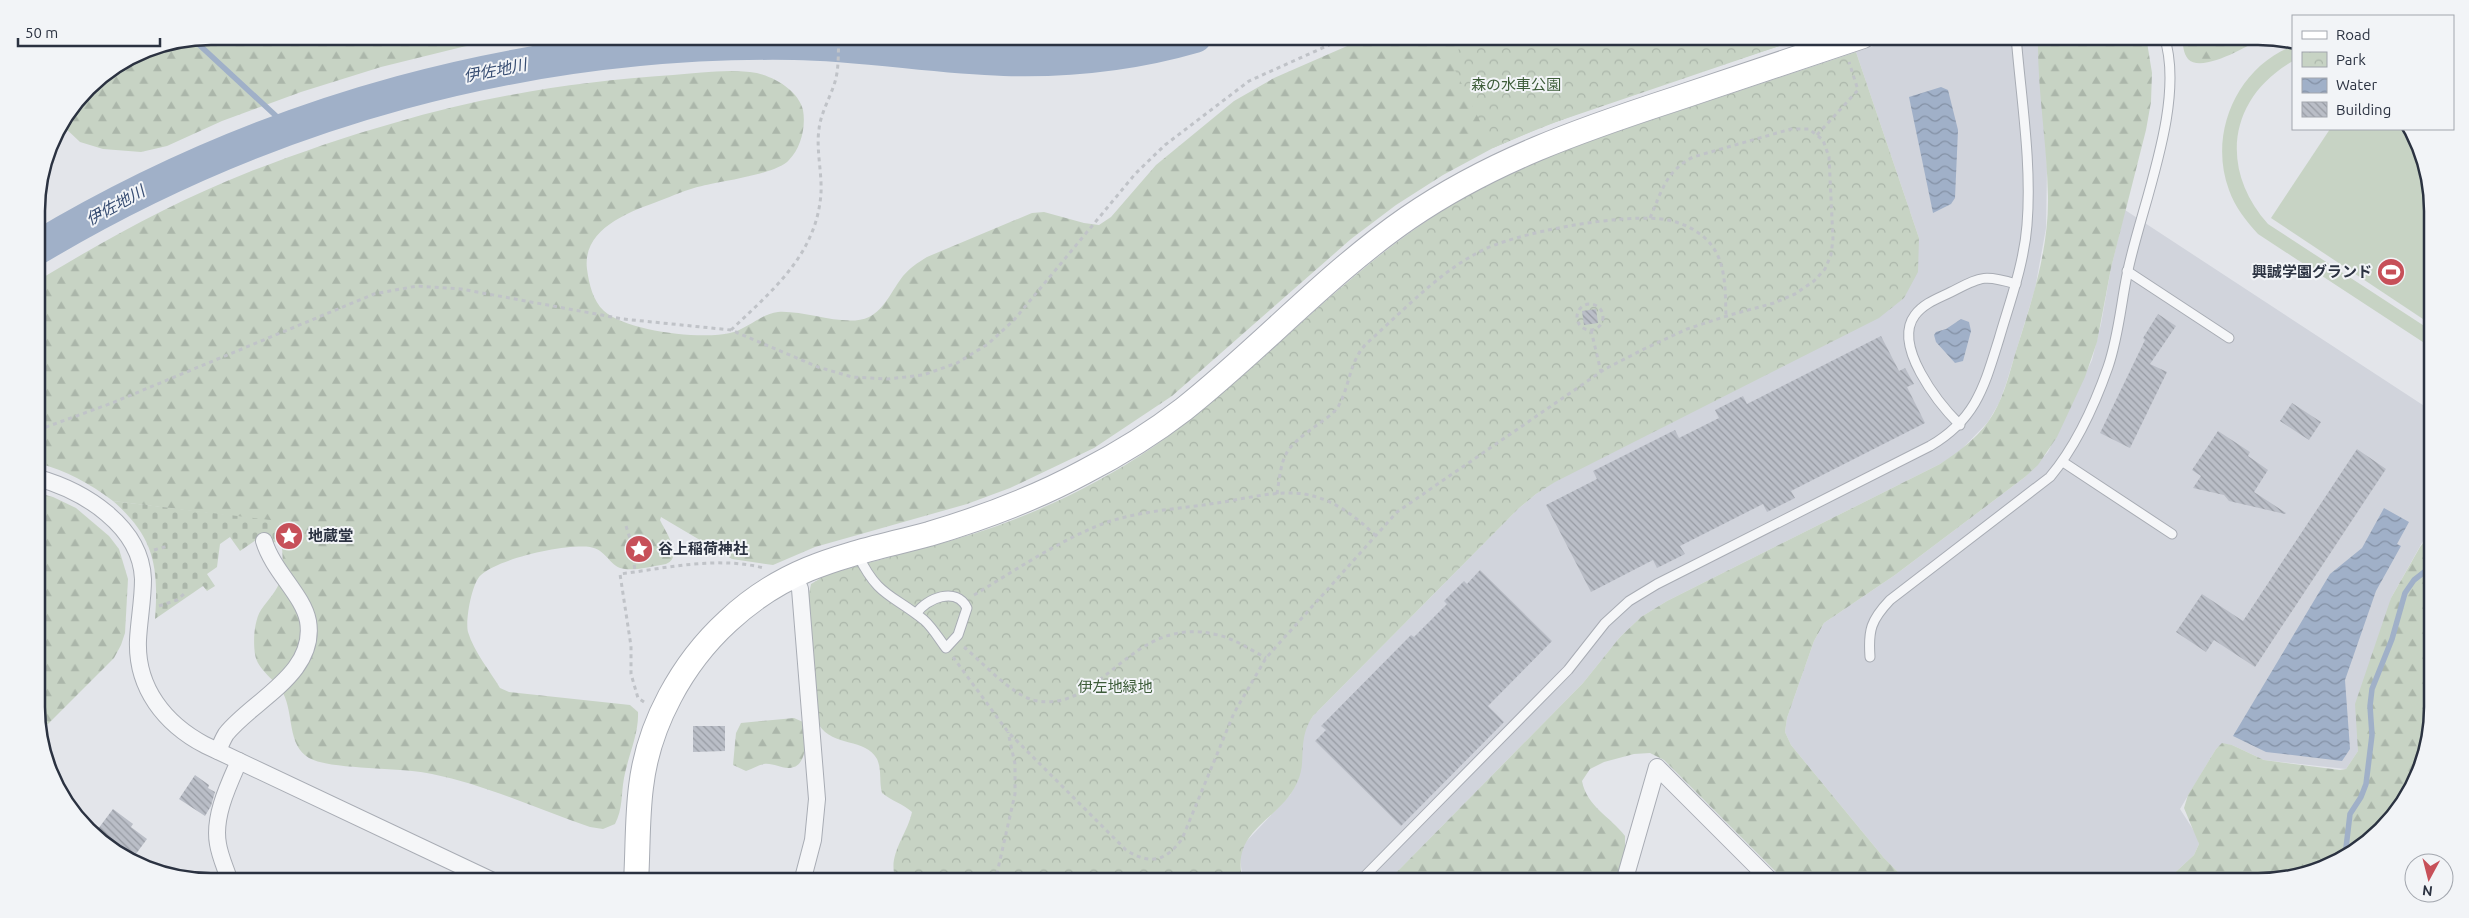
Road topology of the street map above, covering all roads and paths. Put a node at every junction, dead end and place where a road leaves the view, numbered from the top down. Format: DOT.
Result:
graph roads {
  1 [pos="838,45"];
  2 [pos="1329,45"];
  3 [pos="1836,45"];
  4 [pos="2017,45"];
  5 [pos="2165,45"];
  6 [pos="1848,59"];
  7 [pos="1817,135"];
  8 [pos="1650,218"];
  9 [pos="2127,271"];
  10 [pos="2016,284"];
  11 [pos="1726,316"];
  12 [pos="731,330"];
  13 [pos="1590,330"];
  14 [pos="2229,338"];
  15 [pos="1601,372"];
  16 [pos="1960,424"];
  17 [pos="45,427"];
  18 [pos="2063,462"];
  19 [pos="45,480"];
  20 [pos="1277,494"];
  21 [pos="626,526"];
  22 [pos="2172,534"];
  23 [pos="1375,535"];
  24 [pos="264,541"];
  25 [pos="168,546"];
  26 [pos="147,552"];
  27 [pos="857,552"];
  28 [pos="635,572"];
  29 [pos="787,579"];
  30 [pos="184,594"];
  31 [pos="964,600"];
  32 [pos="151,608"];
  33 [pos="916,614"];
  34 [pos="955,640"];
  35 [pos="1870,657"];
  36 [pos="1266,658"];
  37 [pos="958,664"];
  38 [pos="663,711"];
  39 [pos="1008,732"];
  40 [pos="218,752"];
  41 [pos="239,761"];
  42 [pos="227,873"];
  43 [pos="476,873"];
  44 [pos="636,873"];
  45 [pos="804,873"];
  46 [pos="997,873"];
  47 [pos="1367,873"];
  48 [pos="1627,873"];
  49 [pos="1762,873"];
  1 -- 12 [label="path"];
  2 -- 12 [label="path"];
  3 -- 27 [label="street"];
  4 -- 10 [label="lane"];
  5 -- 9 [label="lane"];
  6 -- 7 [label="path"];
  7 -- 8 [label="path"];
  7 -- 11 [label="path"];
  8 -- 11 [label="path"];
  8 -- 20 [label="path"];
  9 -- 14 [label="lane"];
  9 -- 18 [label="lane"];
  10 -- 16 [label="lane"];
  10 -- 16 [label="lane"];
  11 -- 15 [label="path"];
  12 -- 17 [label="path"];
  13 -- 13 [label="path"];
  13 -- 15 [label="path"];
  15 -- 23 [label="path"];
  16 -- 47 [label="lane"];
  18 -- 22 [label="lane"];
  18 -- 35 [label="lane"];
  19 -- 40 [label="street"];
  20 -- 23 [label="path"];
  20 -- 31 [label="path"];
  21 -- 28 [label="path"];
  23 -- 36 [label="path"];
  24 -- 40 [label="street"];
  25 -- 26 [label="path"];
  27 -- 29 [label="street"];
  27 -- 33 [label="lane"];
  28 -- 29 [label="path"];
  28 -- 38 [label="path"];
  29 -- 38 [label="street"];
  29 -- 45 [label="street"];
  30 -- 32 [label="path"];
  31 -- 33 [label="lane"];
  31 -- 34 [label="lane"];
  33 -- 34 [label="lane"];
  34 -- 36 [label="path"];
  36 -- 39 [label="path"];
  37 -- 39 [label="path"];
  38 -- 44 [label="street"];
  39 -- 46 [label="path"];
  40 -- 41 [label="street"];
  41 -- 42 [label="street"];
  41 -- 43 [label="street"];
  48 -- 49 [label="street"];
}
